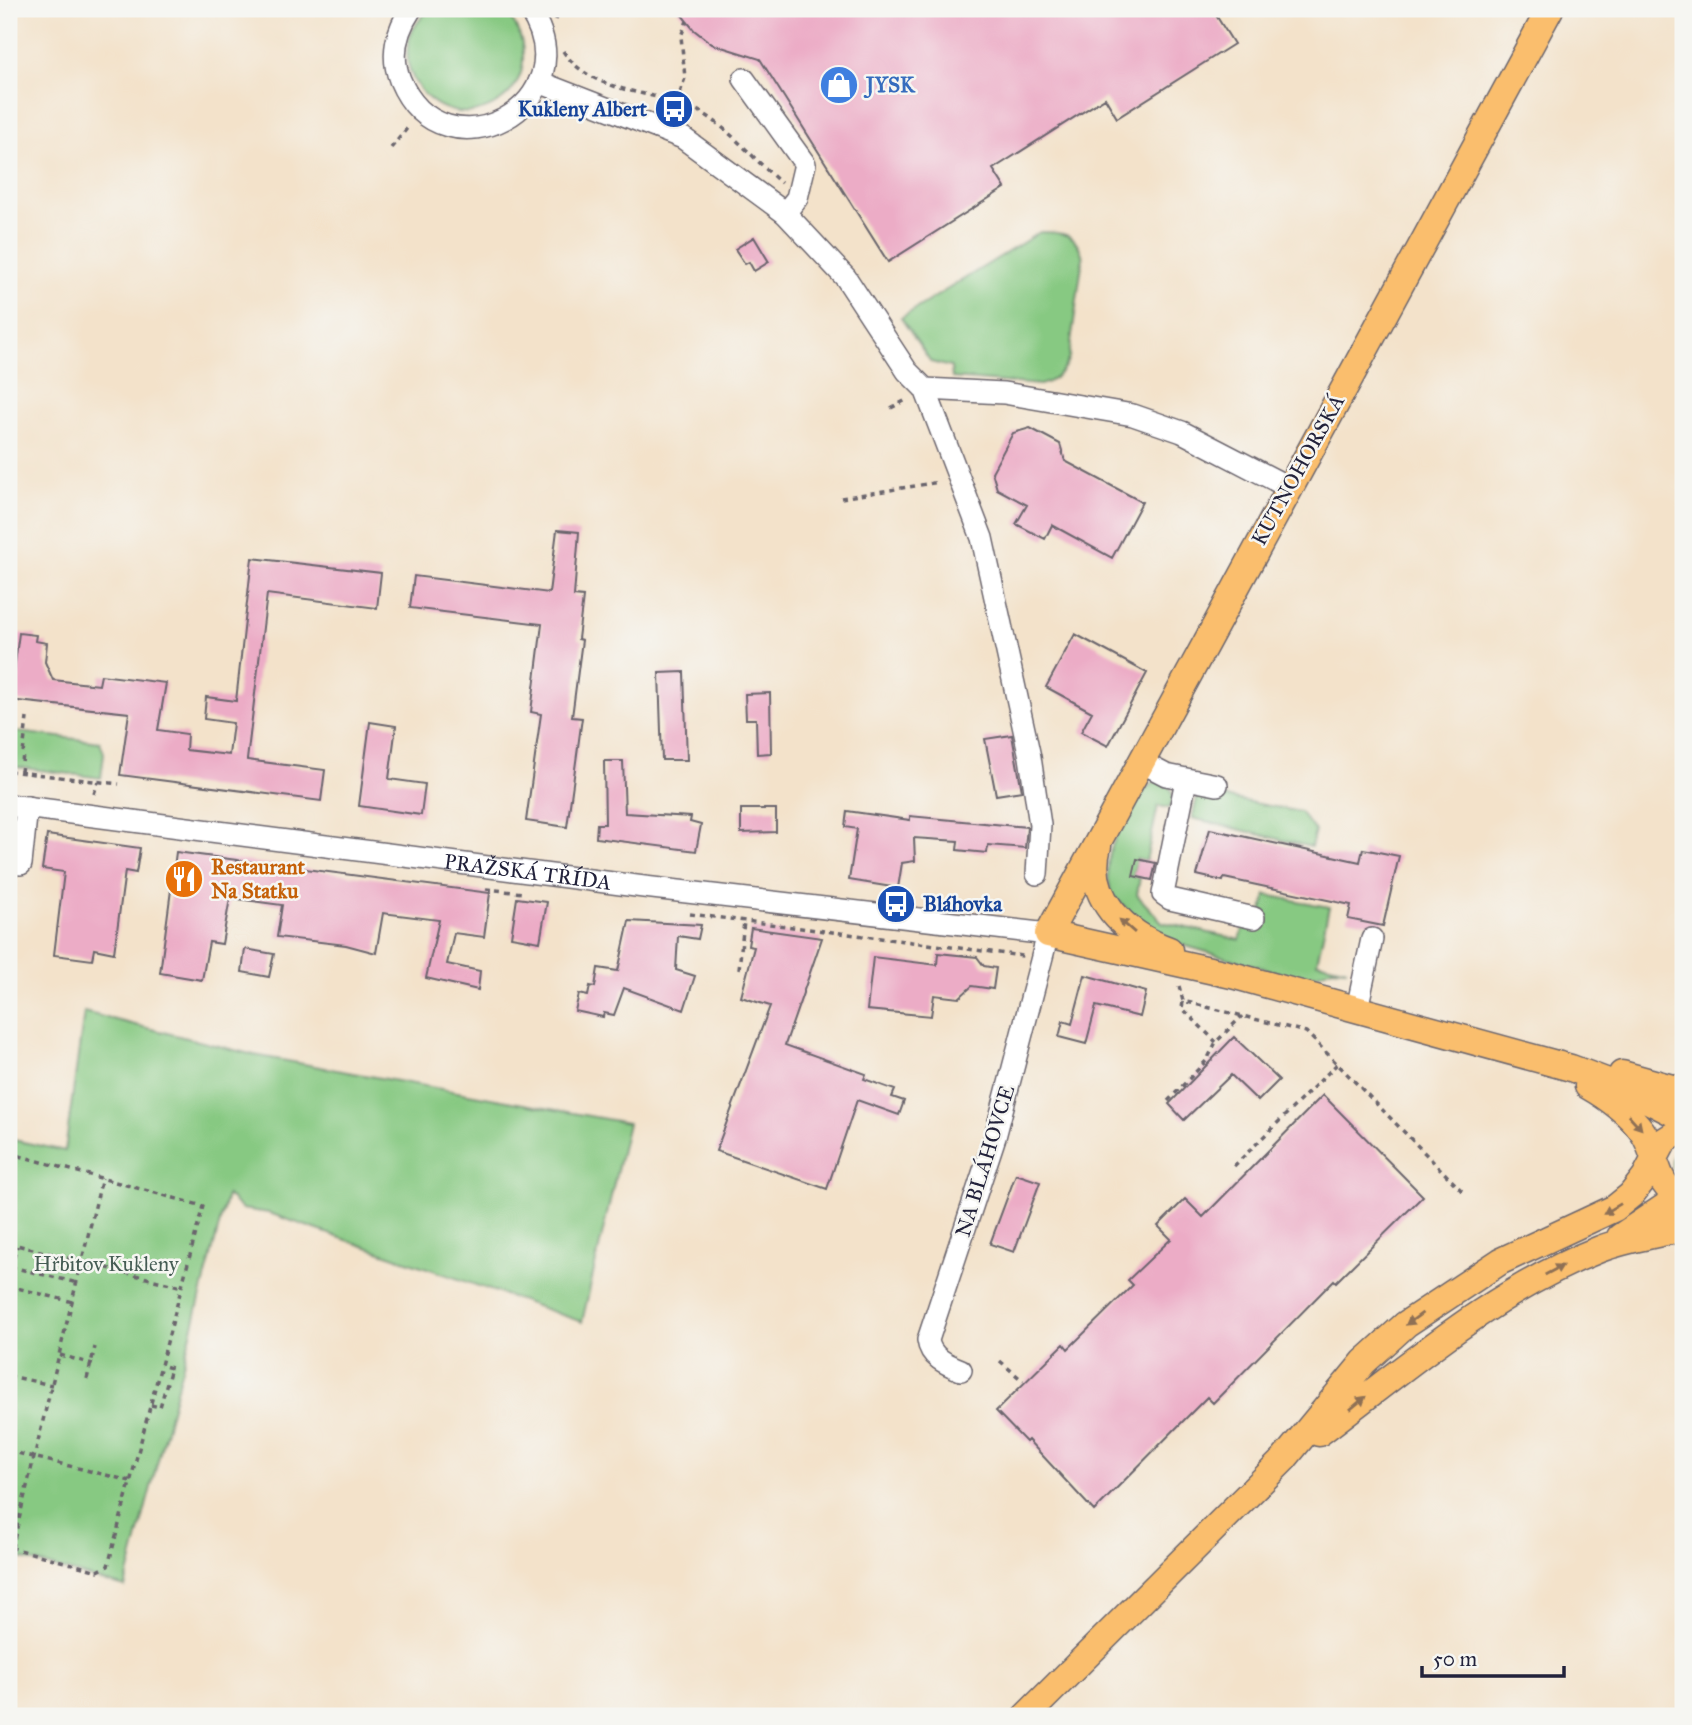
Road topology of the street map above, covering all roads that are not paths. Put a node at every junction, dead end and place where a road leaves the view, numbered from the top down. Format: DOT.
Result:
graph roads {
  1 [pos="411,9"];
  2 [pos="529,9"];
  3 [pos="1550,9"];
  4 [pos="744,79"];
  5 [pos="539,82"];
  6 [pos="785,213"];
  7 [pos="925,389"];
  8 [pos="1288,486"];
  9 [pos="1140,762"];
  10 [pos="1186,780"];
  11 [pos="1217,785"];
  12 [pos="18,806"];
  13 [pos="1104,830"];
  14 [pos="9,863"];
  15 [pos="1037,874"];
  16 [pos="1254,918"];
  17 [pos="1048,934"];
  18 [pos="1372,939"];
  19 [pos="1233,975"];
  20 [pos="1357,1009"];
  21 [pos="1537,1058"];
  22 [pos="1683,1091"];
  23 [pos="1683,1118"];
  24 [pos="1683,1129"];
  25 [pos="1657,1159"];
  26 [pos="1683,1198"];
  27 [pos="1683,1228"];
  28 [pos="1604,1248"];
  29 [pos="961,1370"];
  30 [pos="1284,1459"];
  31 [pos="1026,1716"];
  1 -- 5 [label="street"];
  2 -- 5 [label="street"];
  3 -- 8 [label="main road, KUTNOHORSKÁ"];
  4 -- 6 [label="street"];
  5 -- 6 [label="street"];
  6 -- 7 [label="street"];
  7 -- 8 [label="street"];
  7 -- 15 [label="street"];
  8 -- 9 [label="main road, KUTNOHORSKÁ"];
  9 -- 10 [label="street"];
  9 -- 13 [label="main road, KUTNOHORSKÁ"];
  10 -- 11 [label="street"];
  10 -- 16 [label="street"];
  12 -- 14 [label="street"];
  12 -- 17 [label="street, PRAŽSKÁ TŘÍDA"];
  13 -- 17 [label="main road, KUTNOHORSKÁ"];
  19 -- 13 [label="main road, one-way"];
  17 -- 19 [label="main road"];
  17 -- 29 [label="street, NA BLÁHOVCE"];
  18 -- 20 [label="street"];
  19 -- 20 [label="main road"];
  20 -- 21 [label="main road"];
  21 -- 22 [label="main road"];
  21 -- 23 [label="main road"];
  21 -- 25 [label="main road, one-way"];
  24 -- 25 [label="main road"];
  25 -- 26 [label="main road"];
  25 -- 30 [label="main road, one-way"];
  26 -- 28 [label="main road"];
  27 -- 28 [label="main road"];
  30 -- 28 [label="main road, one-way"];
  30 -- 31 [label="main road"];
}
